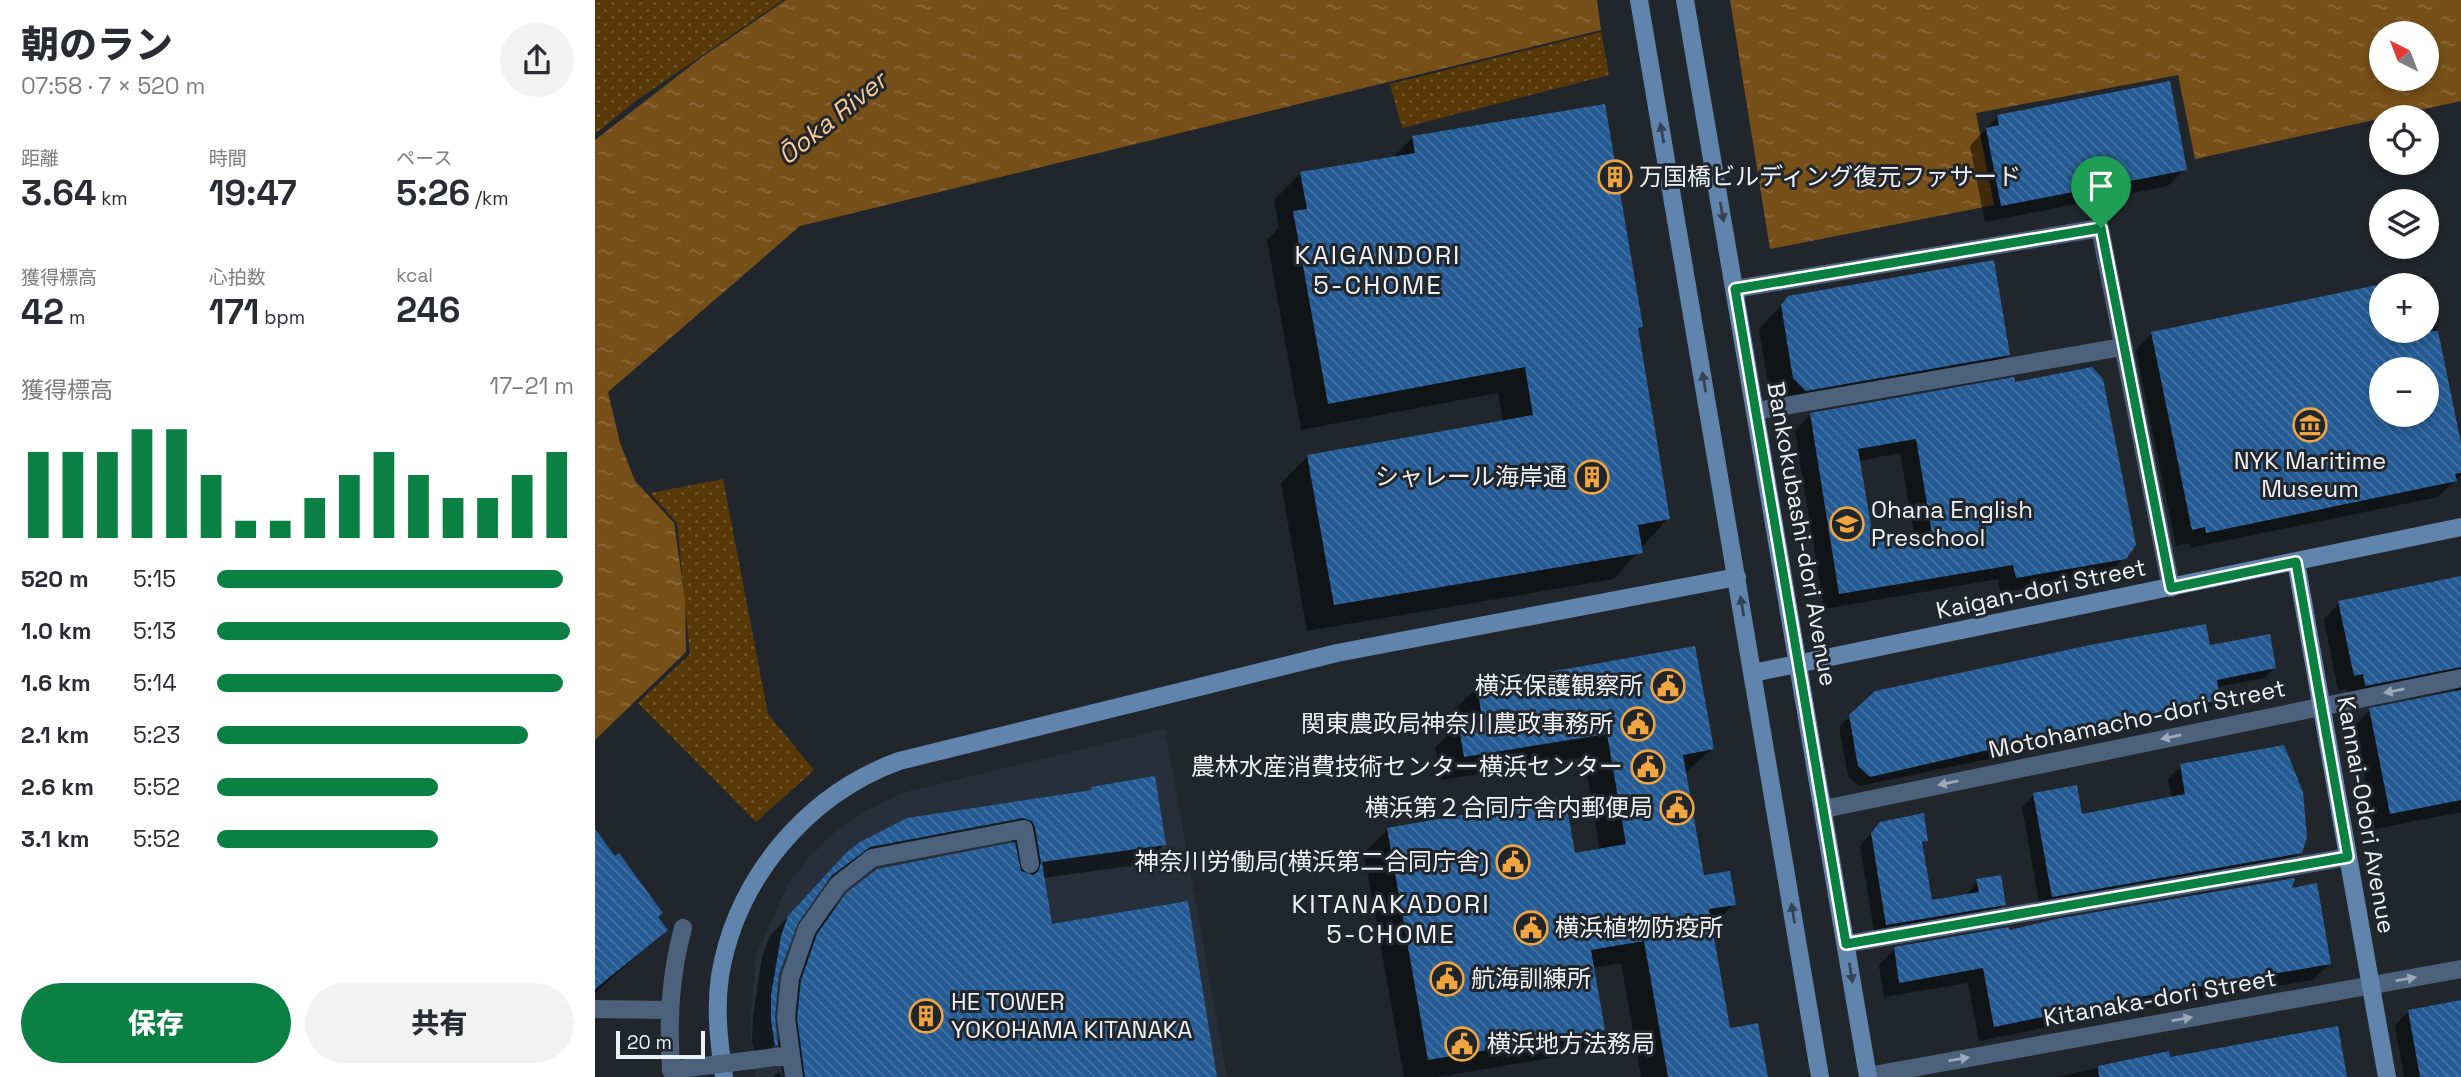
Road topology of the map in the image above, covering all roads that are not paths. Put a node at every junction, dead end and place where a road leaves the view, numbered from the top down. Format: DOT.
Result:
graph roads {
  1 [pos="1639,0"];
  2 [pos="1685,0"];
  3 [pos="1735,289"];
  4 [pos="2122,347"];
  5 [pos="1756,411"];
  6 [pos="2461,527"];
  7 [pos="2296,562"];
  8 [pos="1737,578"];
  9 [pos="2171,588"];
  10 [pos="1799,664"];
  11 [pos="1753,673"];
  12 [pos="2461,678"];
  13 [pos="2322,706"];
  14 [pos="1823,809"];
  15 [pos="2348,857"];
  16 [pos="1030,864"];
  17 [pos="683,928"];
  18 [pos="1846,944"];
  19 [pos="2461,969"];
  20 [pos="2371,985"];
  21 [pos="595,1009"];
  22 [pos="669,1010"];
  23 [pos="790,1055"];
  24 [pos="724,1077"];
  25 [pos="794,1077"];
  26 [pos="1820,1077"];
  27 [pos="1868,1077"];
  28 [pos="2387,1077"];
  8 -- 1 [label="street, one-way"];
  2 -- 3 [label="street, Bankokubashi-dori Avenue, one-way"];
  3 -- 4 [label="street"];
  3 -- 5 [label="street, Bankokubashi-dori Avenue"];
  4 -- 5 [label="street"];
  4 -- 9 [label="street"];
  5 -- 10 [label="street, Bankokubashi-dori Avenue"];
  6 -- 7 [label="street, Kaigan-dori Street"];
  7 -- 9 [label="street, Kaigan-dori Street"];
  7 -- 13 [label="street, Kannai-Odori Avenue"];
  11 -- 8 [label="street, one-way"];
  8 -- 24 [label="street"];
  9 -- 10 [label="street, Kaigan-dori Street"];
  10 -- 11 [label="street, Kaigan-dori Street"];
  10 -- 14 [label="street, Bankokubashi-dori Avenue"];
  26 -- 11 [label="street, one-way"];
  12 -- 13 [label="street, Motohamacho-dori Street, one-way"];
  13 -- 14 [label="street, Motohamacho-dori Street, one-way"];
  13 -- 15 [label="street, Kannai-Odori Avenue"];
  14 -- 18 [label="street, Bankokubashi-dori Avenue"];
  15 -- 18 [label="street"];
  15 -- 20 [label="street, Kannai-Odori Avenue"];
  16 -- 23 [label="street"];
  17 -- 22 [label="street"];
  18 -- 27 [label="street, Bankokubashi-dori Avenue, one-way"];
  20 -- 19 [label="street, Kitanaka-dori Street, one-way"];
  27 -- 20 [label="street, Kitanaka-dori Street, one-way"];
  20 -- 28 [label="street, Kannai-Odori Avenue"];
  21 -- 22 [label="street"];
  22 -- 23 [label="street, bridge"];
  23 -- 25 [label="street"];
}
